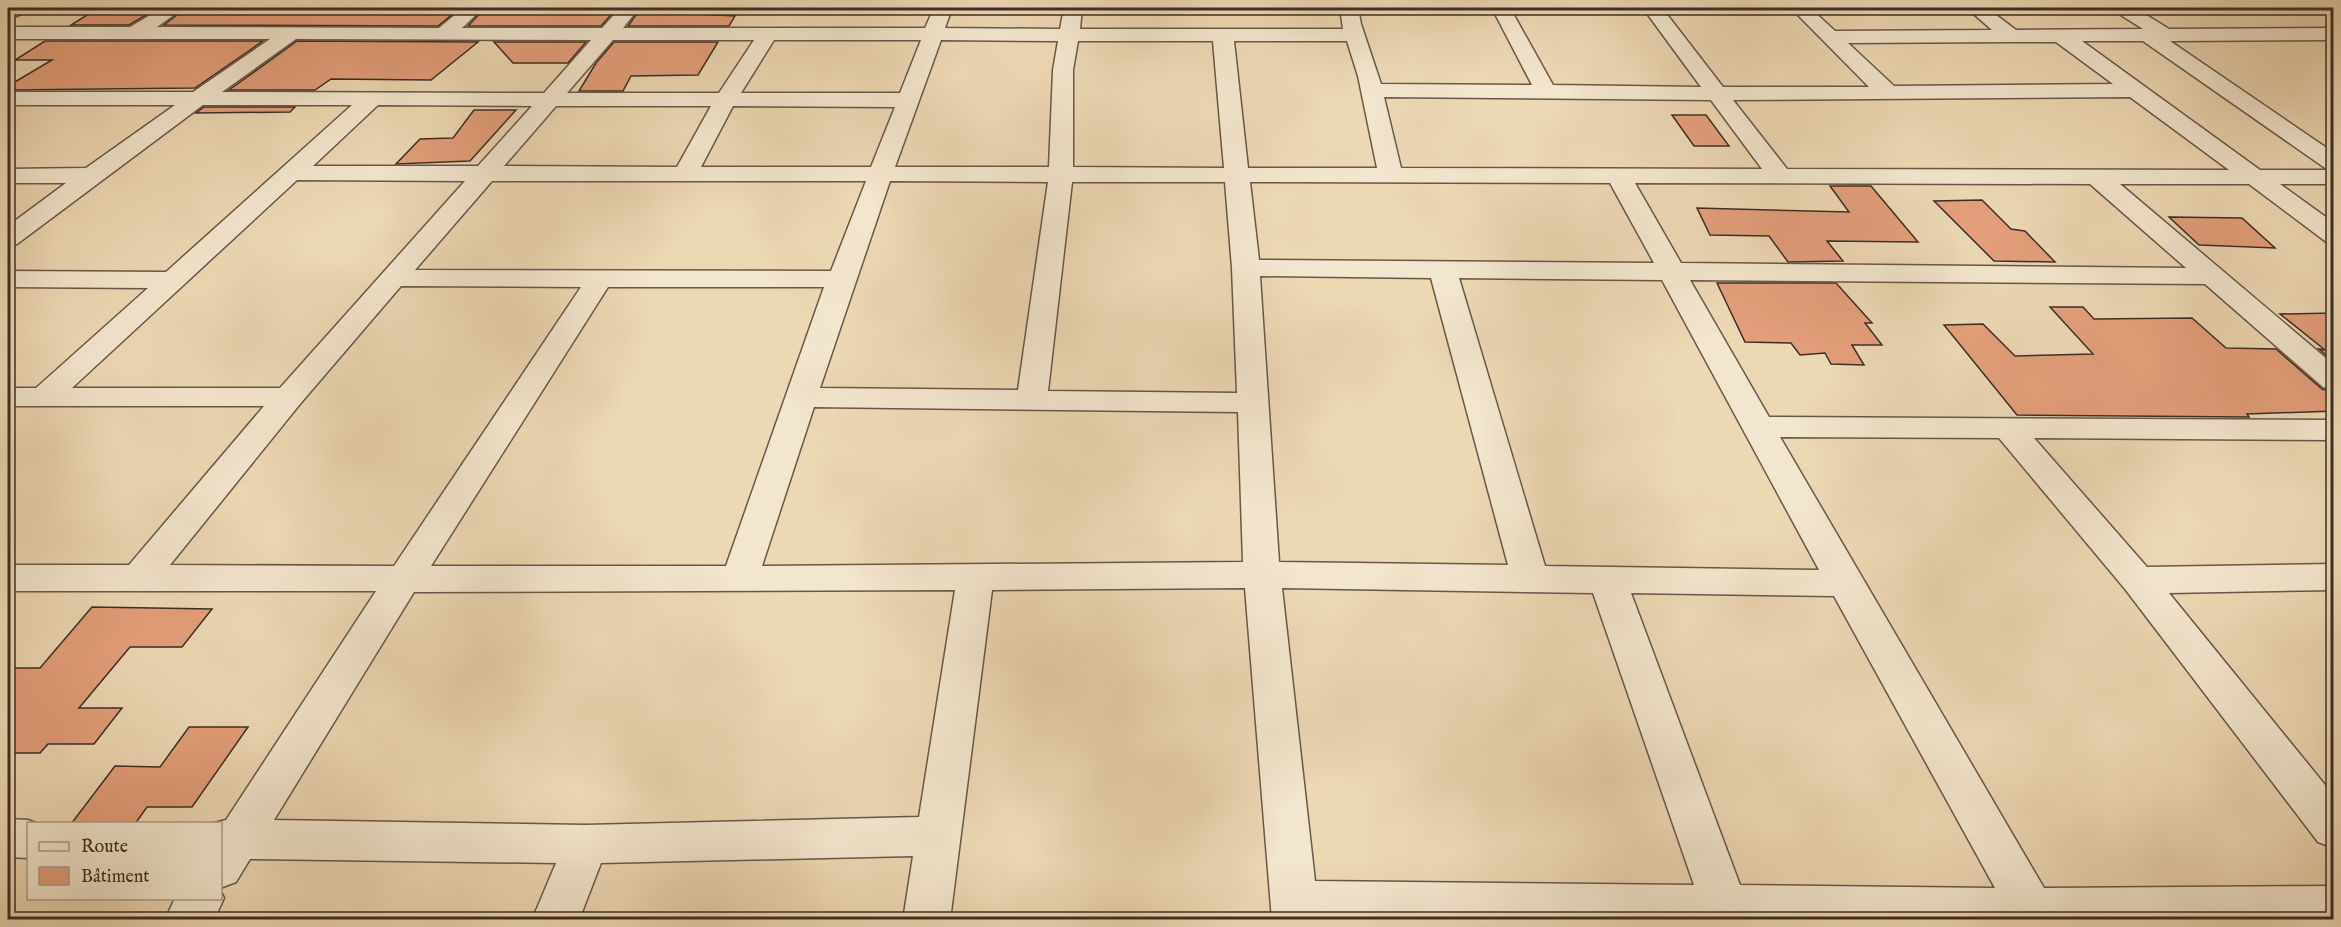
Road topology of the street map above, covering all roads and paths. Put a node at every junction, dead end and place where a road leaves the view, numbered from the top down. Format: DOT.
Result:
graph roads {
  1 [pos="19,8"];
  2 [pos="174,8"];
  3 [pos="474,8"];
  4 [pos="630,8"];
  5 [pos="944,8"];
  6 [pos="1073,8"];
  7 [pos="1349,8"];
  8 [pos="1502,8"];
  9 [pos="1652,8"];
  10 [pos="1800,8"];
  11 [pos="1976,8"];
  12 [pos="2123,8"];
  13 [pos="8,14"];
  14 [pos="8,33"];
  15 [pos="133,34"];
  16 [pos="607,34"];
  17 [pos="768,34"];
  18 [pos="2334,34"];
  19 [pos="289,35"];
  20 [pos="442,35"];
  21 [pos="1356,35"];
  22 [pos="2156,35"];
  23 [pos="933,36"];
  24 [pos="1223,36"];
  25 [pos="2061,36"];
  26 [pos="1068,37"];
  27 [pos="2013,37"];
  28 [pos="1833,38"];
  29 [pos="1371,90"];
  30 [pos="2133,90"];
  31 [pos="1546,92"];
  32 [pos="1887,92"];
  33 [pos="1715,93"];
  34 [pos="8,98"];
  35 [pos="726,99"];
  36 [pos="198,100"];
  37 [pos="550,100"];
  38 [pos="910,100"];
  39 [pos="370,101"];
  40 [pos="2334,164"];
  41 [pos="290,173"];
  42 [pos="484,174"];
  43 [pos="1390,174"];
  44 [pos="91,175"];
  45 [pos="684,175"];
  46 [pos="882,175"];
  47 [pos="1061,175"];
  48 [pos="1618,175"];
  49 [pos="1779,175"];
  50 [pos="8,176"];
  51 [pos="1235,176"];
  52 [pos="2097,177"];
  53 [pos="2254,177"];
  54 [pos="2334,177"];
  55 [pos="2334,235"];
  56 [pos="8,238"];
  57 [pos="1246,268"];
  58 [pos="1443,270"];
  59 [pos="1670,271"];
  60 [pos="2213,276"];
  61 [pos="600,278"];
  62 [pos="8,279"];
  63 [pos="392,279"];
  64 [pos="841,279"];
  65 [pos="175,280"];
  66 [pos="2334,381"];
  67 [pos="8,397"];
  68 [pos="44,397"];
  69 [pos="289,397"];
  70 [pos="802,398"];
  71 [pos="1032,399"];
  72 [pos="1255,403"];
  73 [pos="1758,427"];
  74 [pos="2007,427"];
  75 [pos="2334,430"];
  76 [pos="1262,575"];
  77 [pos="975,577"];
  78 [pos="8,578"];
  79 [pos="139,578"];
  80 [pos="1530,578"];
  81 [pos="2334,578"];
  82 [pos="740,579"];
  83 [pos="1607,579"];
  84 [pos="403,580"];
  85 [pos="2138,580"];
  86 [pos="1845,583"];
  87 [pos="2334,830"];
  88 [pos="938,836"];
  89 [pos="8,838"];
  90 [pos="27,838"];
  91 [pos="586,844"];
  92 [pos="227,849"];
  93 [pos="200,900"];
  94 [pos="1725,906"];
  95 [pos="2334,907"];
  96 [pos="1295,911"];
  97 [pos="2035,914"];
  98 [pos="188,920"];
  99 [pos="555,920"];
  100 [pos="926,920"];
  1 -- 13 [label="street"];
  2 -- 15 [label="street"];
  3 -- 20 [label="street"];
  4 -- 16 [label="street"];
  5 -- 23 [label="street"];
  6 -- 26 [label="street"];
  7 -- 21 [label="street"];
  8 -- 31 [label="street"];
  9 -- 33 [label="street"];
  10 -- 28 [label="street"];
  11 -- 27 [label="street"];
  12 -- 22 [label="street"];
  14 -- 15 [label="street"];
  15 -- 19 [label="street"];
  16 -- 17 [label="street"];
  16 -- 20 [label="street"];
  16 -- 37 [label="street"];
  17 -- 23 [label="street"];
  17 -- 35 [label="street"];
  18 -- 22 [label="street"];
  19 -- 20 [label="street"];
  19 -- 36 [label="street"];
  21 -- 24 [label="street"];
  21 -- 29 [label="street"];
  22 -- 25 [label="street"];
  22 -- 40 [label="street"];
  23 -- 26 [label="street"];
  23 -- 38 [label="street"];
  24 -- 26 [label="street"];
  24 -- 51 [label="street"];
  25 -- 27 [label="street"];
  25 -- 30 [label="street"];
  26 -- 47 [label="street"];
  27 -- 28 [label="street"];
  28 -- 32 [label="street"];
  29 -- 31 [label="street"];
  29 -- 43 [label="street"];
  30 -- 32 [label="street"];
  30 -- 53 [label="street"];
  31 -- 33 [label="street"];
  32 -- 33 [label="street"];
  33 -- 49 [label="street"];
  34 -- 36 [label="street"];
  35 -- 37 [label="street"];
  35 -- 38 [label="street"];
  35 -- 45 [label="street"];
  36 -- 39 [label="street"];
  36 -- 44 [label="street"];
  37 -- 39 [label="street"];
  37 -- 42 [label="street"];
  38 -- 46 [label="street"];
  39 -- 41 [label="street"];
  41 -- 42 [label="street"];
  41 -- 65 [label="street"];
  42 -- 45 [label="street"];
  42 -- 63 [label="street"];
  43 -- 48 [label="street"];
  43 -- 51 [label="street"];
  44 -- 50 [label="street"];
  44 -- 56 [label="street"];
  45 -- 46 [label="street"];
  46 -- 47 [label="street"];
  46 -- 64 [label="street"];
  47 -- 51 [label="street"];
  47 -- 71 [label="street"];
  48 -- 49 [label="street"];
  48 -- 59 [label="street"];
  49 -- 52 [label="street"];
  51 -- 57 [label="street"];
  52 -- 53 [label="street"];
  52 -- 60 [label="street"];
  53 -- 54 [label="street"];
  53 -- 55 [label="street"];
  57 -- 58 [label="street"];
  57 -- 72 [label="street"];
  58 -- 59 [label="street"];
  58 -- 80 [label="street"];
  59 -- 60 [label="street"];
  59 -- 73 [label="street"];
  60 -- 66 [label="street"];
  61 -- 63 [label="street"];
  61 -- 64 [label="street"];
  61 -- 84 [label="street"];
  62 -- 65 [label="street"];
  63 -- 69 [label="street"];
  64 -- 70 [label="street"];
  65 -- 68 [label="street"];
  67 -- 68 [label="street"];
  68 -- 69 [label="street"];
  69 -- 79 [label="street"];
  70 -- 71 [label="street"];
  70 -- 82 [label="street"];
  71 -- 72 [label="street"];
  72 -- 76 [label="street"];
  73 -- 74 [label="street"];
  73 -- 86 [label="street"];
  74 -- 75 [label="street"];
  74 -- 85 [label="street"];
  76 -- 77 [label="street"];
  76 -- 80 [label="street"];
  76 -- 96 [label="street"];
  77 -- 82 [label="street"];
  77 -- 88 [label="street"];
  78 -- 79 [label="street"];
  79 -- 84 [label="street"];
  80 -- 83 [label="street"];
  81 -- 85 [label="street"];
  82 -- 84 [label="street"];
  83 -- 86 [label="street"];
  83 -- 94 [label="street"];
  84 -- 92 [label="street"];
  85 -- 87 [label="street"];
  86 -- 97 [label="street"];
  88 -- 91 [label="street"];
  88 -- 100 [label="street"];
  89 -- 90 [label="street"];
  91 -- 92 [label="street"];
  91 -- 99 [label="street"];
  93 -- 98 [label="street"];
  94 -- 96 [label="street"];
  94 -- 97 [label="street"];
  95 -- 97 [label="street"];
}
